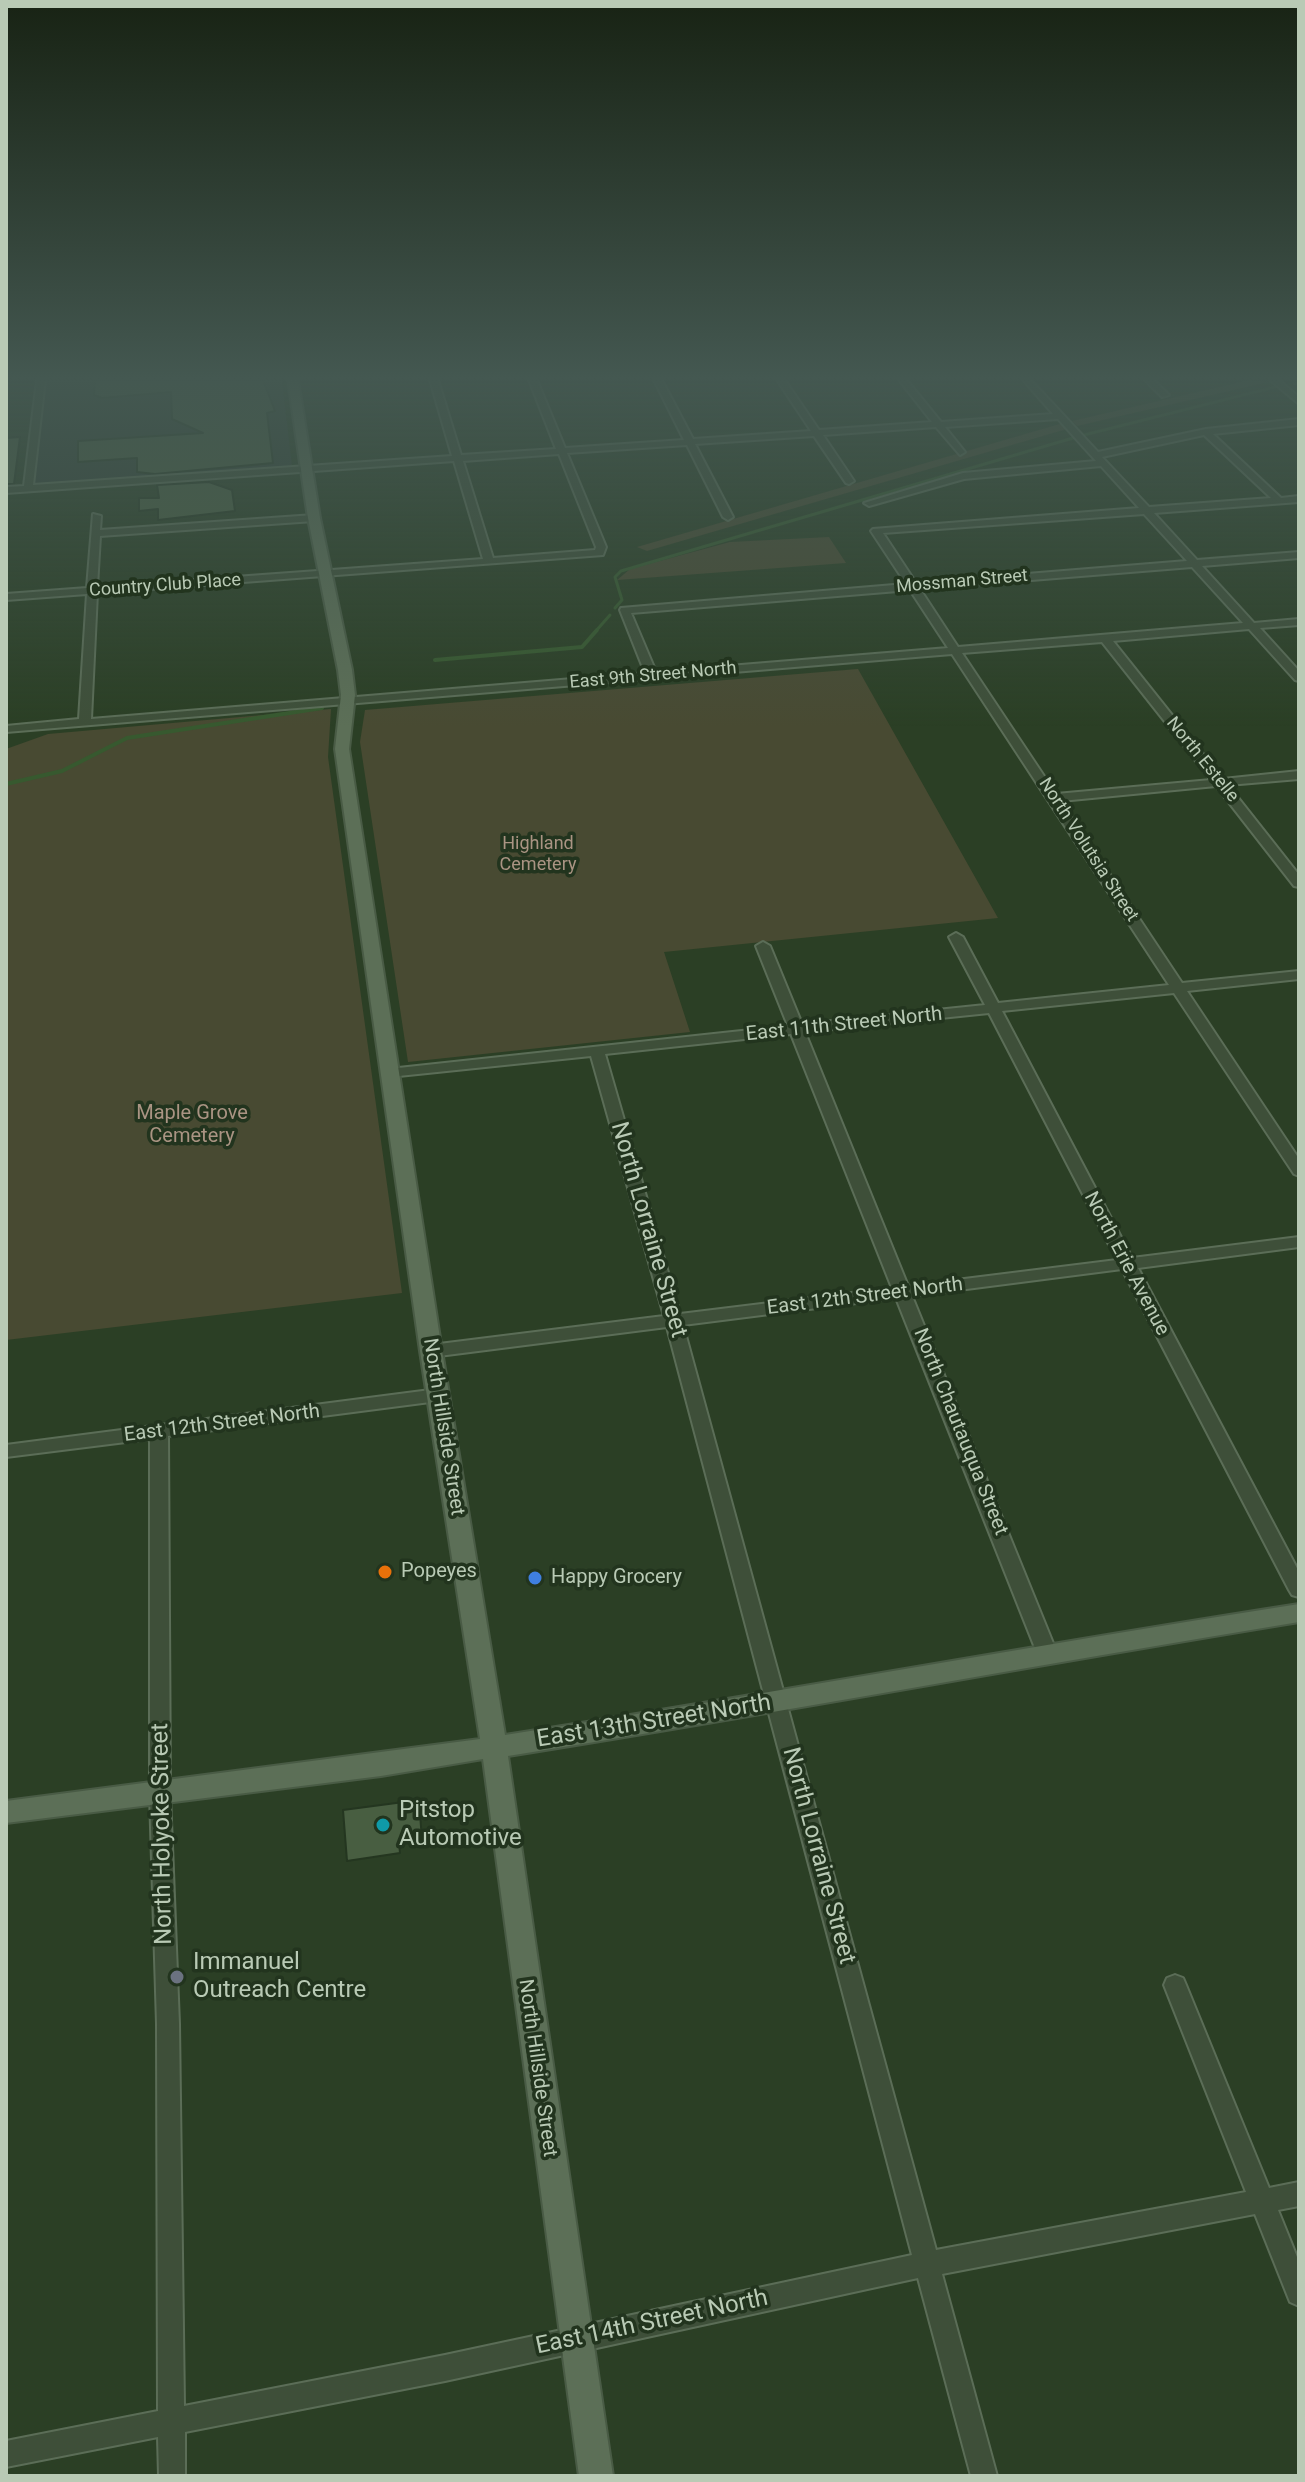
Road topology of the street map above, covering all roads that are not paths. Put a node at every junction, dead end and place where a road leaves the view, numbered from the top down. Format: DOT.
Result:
graph roads {
  1 [pos="310,496"];
  2 [pos="469,496"];
  3 [pos="580,496"];
  4 [pos="717,496"];
  5 [pos="895,496"];
  6 [pos="1135,496"];
  7 [pos="1274,496"];
  8 [pos="1299,499"];
  9 [pos="1279,501"];
  10 [pos="874,502"];
  11 [pos="1148,510"];
  12 [pos="96,516"];
  13 [pos="728,517"];
  14 [pos="314,518"];
  15 [pos="95,533"];
  16 [pos="1299,555"];
  17 [pos="489,562"];
  18 [pos="1196,563"];
  19 [pos="325,574"];
  20 [pos="911,586"];
  21 [pos="92,591"];
  22 [pos="6,597"];
  23 [pos="1299,622"];
  24 [pos="1252,626"];
  25 [pos="1105,638"];
  26 [pos="953,651"];
  27 [pos="652,676"];
  28 [pos="1299,678"];
  29 [pos="348,701"];
  30 [pos="85,722"];
  31 [pos="6,729"];
  32 [pos="1299,775"];
  33 [pos="1220,782"];
  34 [pos="1054,798"];
  35 [pos="1299,883"];
  36 [pos="956,937"];
  37 [pos="763,946"];
  38 [pos="1299,975"];
  39 [pos="1179,988"];
  40 [pos="993,1008"];
  41 [pos="799,1030"];
  42 [pos="597,1051"];
  43 [pos="389,1073"];
  44 [pos="1299,1171"];
  45 [pos="1299,1242"];
  46 [pos="1125,1264"];
  47 [pos="903,1292"];
  48 [pos="673,1320"];
  49 [pos="431,1351"];
  50 [pos="438,1395"];
  51 [pos="159,1433"];
  52 [pos="6,1451"];
  53 [pos="1299,1590"];
  54 [pos="1299,1613"];
  55 [pos="1047,1653"];
  56 [pos="777,1703"];
  57 [pos="494,1746"];
  58 [pos="160,1795"];
  59 [pos="6,1812"];
  60 [pos="1175,1985"];
  61 [pos="1299,2194"];
  62 [pos="1263,2201"];
  63 [pos="928,2264"];
  64 [pos="1299,2293"];
  65 [pos="576,2339"];
  66 [pos="171,2422"];
  67 [pos="6,2454"];
  68 [pos="172,2476"];
  69 [pos="596,2476"];
  70 [pos="984,2476"];
  1 -- 14 [label="main road, North Hillside Street"];
  2 -- 17 [label="street"];
  3 -- 17 [label="street, Country Club Place"];
  4 -- 13 [label="street"];
  5 -- 10 [label="street"];
  6 -- 11 [label="street"];
  7 -- 9 [label="street"];
  8 -- 9 [label="street"];
  9 -- 11 [label="street"];
  11 -- 18 [label="street"];
  11 -- 20 [label="street, North Volutsia Street"];
  12 -- 15 [label="street"];
  14 -- 15 [label="street"];
  14 -- 19 [label="main road, North Hillside Street"];
  15 -- 21 [label="street"];
  16 -- 18 [label="street, Mossman Street"];
  17 -- 19 [label="street, Country Club Place"];
  18 -- 20 [label="street, Mossman Street"];
  18 -- 24 [label="street"];
  19 -- 21 [label="street, Country Club Place"];
  19 -- 29 [label="main road, North Hillside Street"];
  20 -- 26 [label="street, North Volutsia Street"];
  20 -- 27 [label="street, Mossman Street"];
  21 -- 22 [label="street, Country Club Place"];
  21 -- 30 [label="street"];
  23 -- 24 [label="street, East 9th Street North"];
  24 -- 25 [label="street, East 9th Street North"];
  24 -- 28 [label="street"];
  25 -- 26 [label="street, East 9th Street North"];
  25 -- 33 [label="street, North Estelle"];
  26 -- 27 [label="street, East 9th Street North"];
  26 -- 34 [label="street, North Volutsia Street"];
  27 -- 29 [label="street, East 9th Street North"];
  29 -- 30 [label="street, East 9th Street North"];
  29 -- 43 [label="main road, North Hillside Street"];
  30 -- 31 [label="street, East 9th Street North"];
  32 -- 33 [label="street"];
  33 -- 34 [label="street"];
  33 -- 35 [label="street, North Estelle"];
  34 -- 39 [label="street, North Volutsia Street"];
  36 -- 40 [label="street, North Erie Avenue"];
  37 -- 41 [label="street, North Chautauqua Street"];
  38 -- 39 [label="street, East 11th Street North"];
  39 -- 40 [label="street, East 11th Street North"];
  39 -- 44 [label="street, North Volutsia Street"];
  40 -- 41 [label="street, East 11th Street North"];
  40 -- 46 [label="street, North Erie Avenue"];
  41 -- 42 [label="street, East 11th Street North"];
  41 -- 47 [label="street, North Chautauqua Street"];
  42 -- 43 [label="street, East 11th Street North"];
  42 -- 48 [label="street, North Lorraine Street"];
  43 -- 49 [label="main road, North Hillside Street"];
  45 -- 46 [label="street, East 12th Street North"];
  46 -- 47 [label="street, East 12th Street North"];
  46 -- 53 [label="street, North Erie Avenue"];
  47 -- 48 [label="street, East 12th Street North"];
  47 -- 55 [label="street, North Chautauqua Street"];
  48 -- 49 [label="street, East 12th Street North"];
  48 -- 56 [label="street, North Lorraine Street"];
  49 -- 50 [label="main road, North Hillside Street"];
  50 -- 51 [label="street, East 12th Street North"];
  50 -- 57 [label="main road, North Hillside Street"];
  51 -- 52 [label="street, East 12th Street North"];
  51 -- 58 [label="street, North Holyoke Street"];
  54 -- 55 [label="main road, East 13th Street North"];
  55 -- 56 [label="main road, East 13th Street North"];
  56 -- 57 [label="main road, East 13th Street North"];
  56 -- 63 [label="street, North Lorraine Street"];
  57 -- 58 [label="main road, East 13th Street North"];
  57 -- 65 [label="main road, North Hillside Street"];
  58 -- 59 [label="main road, East 13th Street North"];
  58 -- 66 [label="street, North Holyoke Street"];
  60 -- 62 [label="street"];
  61 -- 62 [label="street, East 14th Street North"];
  62 -- 63 [label="street, East 14th Street North"];
  62 -- 64 [label="street"];
  63 -- 65 [label="street, East 14th Street North"];
  63 -- 70 [label="street, North Lorraine Street"];
  65 -- 66 [label="street, East 14th Street North"];
  65 -- 69 [label="main road, North Hillside Street"];
  66 -- 67 [label="street, East 14th Street North"];
  66 -- 68 [label="street, North Holyoke Street"];
}
